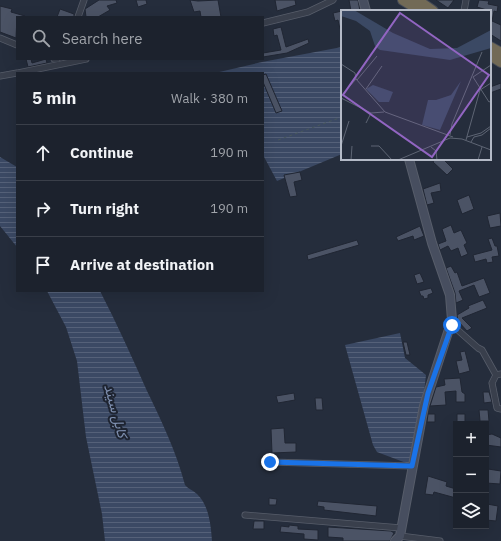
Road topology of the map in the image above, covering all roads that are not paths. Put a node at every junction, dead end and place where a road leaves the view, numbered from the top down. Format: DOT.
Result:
graph roads {
  1 [pos="84,0"];
  2 [pos="333,0"];
  3 [pos="364,0"];
  4 [pos="403,0"];
  5 [pos="466,0"];
  6 [pos="420,6"];
  7 [pos="366,10"];
  8 [pos="430,10"];
  9 [pos="464,10"];
  10 [pos="78,16"];
  11 [pos="264,23"];
  12 [pos="0,38"];
  13 [pos="16,45"];
  14 [pos="491,48"];
  15 [pos="501,53"];
  16 [pos="491,56"];
  17 [pos="81,60"];
  18 [pos="501,62"];
  19 [pos="22,72"];
  20 [pos="16,73"];
  21 [pos="0,76"];
  22 [pos="409,160"];
  23 [pos="452,325"];
  24 [pos="498,375"];
  25 [pos="501,409"];
  26 [pos="270,462"];
  27 [pos="412,466"];
  28 [pos="245,515"];
  29 [pos="399,535"];
  30 [pos="440,541"];
  1 -- 10 [label="street"];
  2 -- 11 [label="street"];
  3 -- 7 [label="street"];
  4 -- 6 [label="highway"];
  5 -- 9 [label="street"];
  6 -- 8 [label="highway"];
  12 -- 13 [label="street"];
  14 -- 15 [label="highway"];
  16 -- 18 [label="highway"];
  17 -- 19 [label="street"];
  20 -- 21 [label="street"];
  22 -- 23 [label="street"];
  23 -- 24 [label="street"];
  23 -- 27 [label="street"];
  24 -- 25 [label="street"];
  26 -- 27 [label="street"];
  27 -- 29 [label="street"];
  28 -- 29 [label="street"];
  29 -- 30 [label="street"];
}
